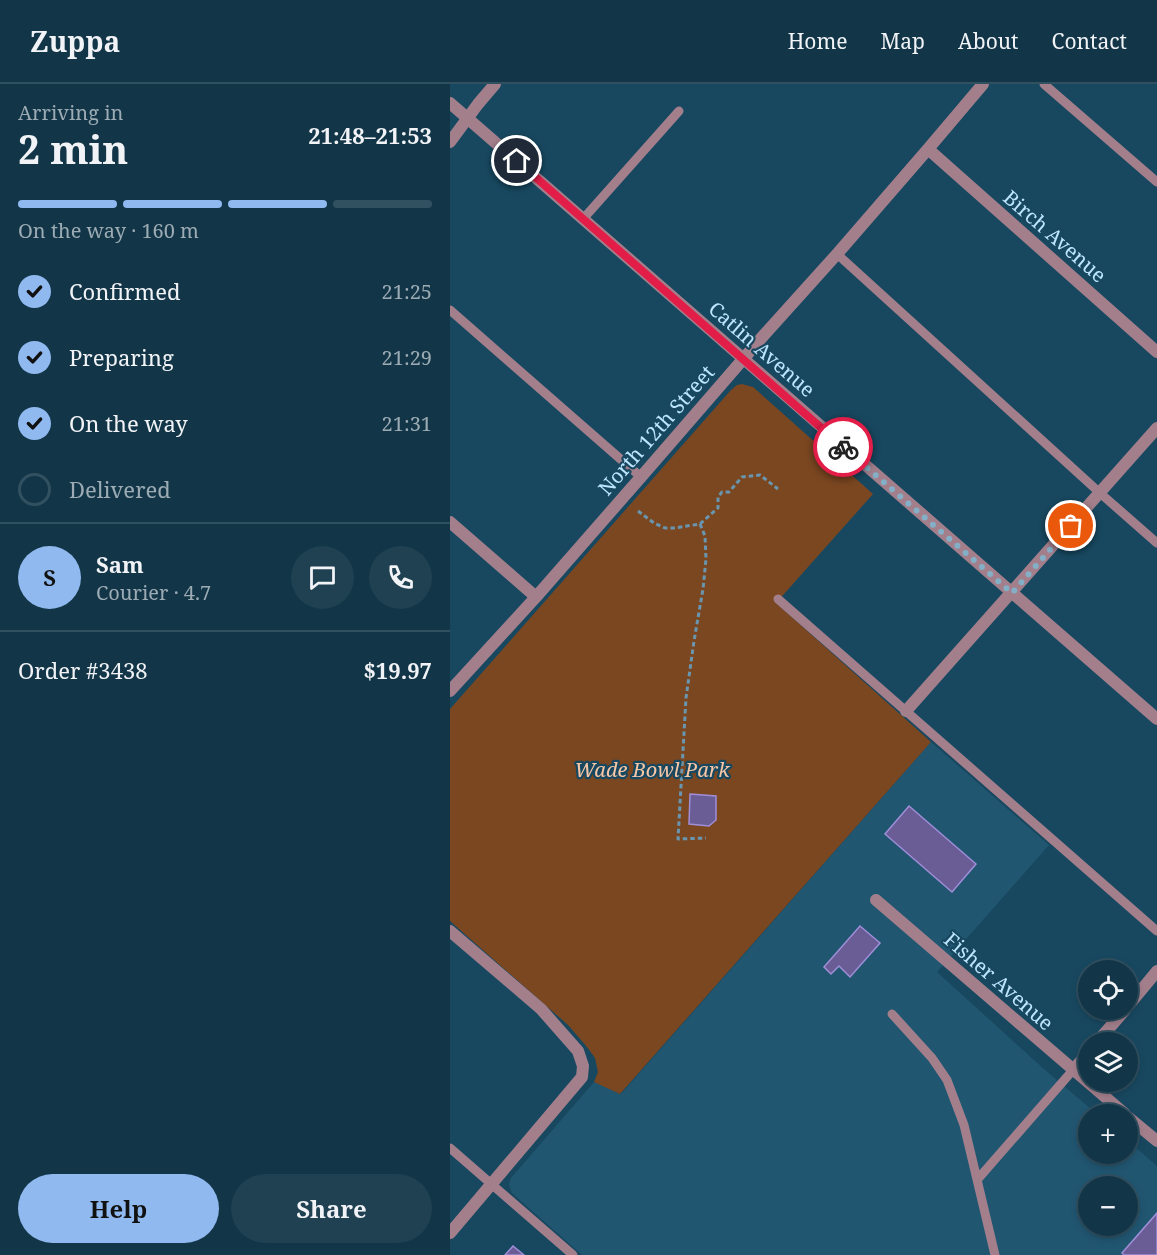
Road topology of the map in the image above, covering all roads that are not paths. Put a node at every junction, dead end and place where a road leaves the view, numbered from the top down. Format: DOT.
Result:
graph roads {
  1 [pos="495,84"];
  2 [pos="983,84"];
  3 [pos="1044,84"];
  4 [pos="450,103"];
  5 [pos="679,111"];
  6 [pos="468,118"];
  7 [pos="450,142"];
  8 [pos="928,149"];
  9 [pos="1157,182"];
  10 [pos="582,219"];
  11 [pos="837,254"];
  12 [pos="450,310"];
  13 [pos="1157,352"];
  14 [pos="743,359"];
  15 [pos="1157,428"];
  16 [pos="641,477"];
  17 [pos="1100,493"];
  18 [pos="450,522"];
  19 [pos="1157,543"];
  20 [pos="1012,593"];
  21 [pos="536,597"];
  22 [pos="778,599"];
  23 [pos="450,691"];
  24 [pos="906,711"];
  25 [pos="1157,720"];
  26 [pos="876,900"];
  27 [pos="450,931"];
  28 [pos="1157,931"];
  29 [pos="1157,971"];
  30 [pos="1138,994"];
  31 [pos="892,1014"];
  32 [pos="1116,1020"];
  33 [pos="1106,1032"];
  34 [pos="1078,1064"];
  35 [pos="1073,1070"];
  36 [pos="1113,1104"];
  37 [pos="1138,1125"];
  38 [pos="1157,1141"];
  39 [pos="450,1148"];
  40 [pos="977,1180"];
  41 [pos="491,1184"];
  42 [pos="450,1233"];
  43 [pos="573,1255"];
  44 [pos="995,1255"];
  1 -- 6 [label="street"];
  2 -- 8 [label="street, North 12th Street"];
  3 -- 9 [label="lane"];
  4 -- 6 [label="street, Catlin Avenue"];
  5 -- 10 [label="lane"];
  6 -- 7 [label="street"];
  6 -- 10 [label="street, Catlin Avenue"];
  8 -- 11 [label="street, North 12th Street"];
  8 -- 13 [label="street, Birch Avenue"];
  10 -- 14 [label="street, Catlin Avenue"];
  11 -- 14 [label="street, North 12th Street"];
  11 -- 17 [label="lane"];
  12 -- 16 [label="lane"];
  14 -- 16 [label="street, North 12th Street"];
  14 -- 20 [label="street, Catlin Avenue"];
  15 -- 17 [label="street"];
  16 -- 21 [label="street, North 12th Street"];
  17 -- 19 [label="lane"];
  17 -- 20 [label="street"];
  18 -- 21 [label="street"];
  20 -- 24 [label="street"];
  20 -- 25 [label="street, Catlin Avenue"];
  21 -- 23 [label="street, North 12th Street"];
  22 -- 24 [label="lane"];
  24 -- 28 [label="lane"];
  26 -- 35 [label="street, Fisher Avenue"];
  27 -- 41 [label="street"];
  29 -- 30 [label="street"];
  31 -- 40 [label="lane"];
  32 -- 33 [label="street"];
  34 -- 35 [label="street"];
  35 -- 36 [label="street, Fisher Avenue"];
  35 -- 40 [label="lane"];
  37 -- 38 [label="street, Fisher Avenue"];
  39 -- 41 [label="lane"];
  40 -- 44 [label="lane"];
  41 -- 42 [label="street"];
  41 -- 43 [label="lane"];
}
